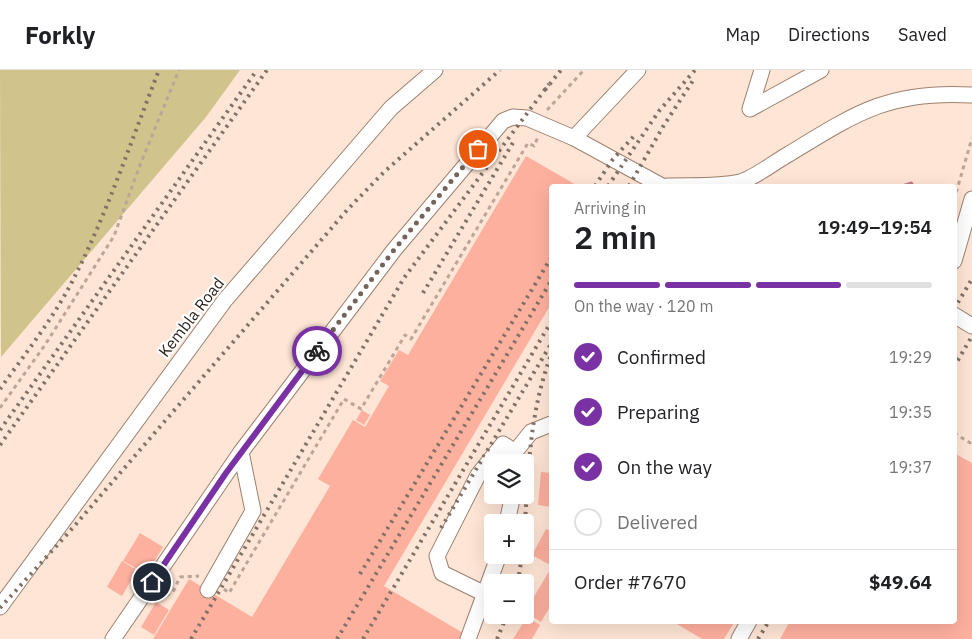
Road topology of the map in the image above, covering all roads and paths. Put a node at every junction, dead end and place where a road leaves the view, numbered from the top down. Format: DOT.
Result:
graph roads {
  1 [pos="179,70"];
  2 [pos="435,70"];
  3 [pos="584,70"];
  4 [pos="638,70"];
  5 [pos="762,70"];
  6 [pos="821,70"];
  7 [pos="972,94"];
  8 [pos="544,126"];
  9 [pos="574,138"];
  10 [pos="972,138"];
  11 [pos="658,184"];
  12 [pos="704,184"];
  13 [pos="957,190"];
  14 [pos="972,198"];
  15 [pos="957,250"];
  16 [pos="957,317"];
  17 [pos="972,326"];
  18 [pos="0,408"];
  19 [pos="549,425"];
  20 [pos="957,435"];
  21 [pos="972,444"];
  22 [pos="241,452"];
  23 [pos="495,454"];
  24 [pos="513,454"];
  25 [pos="518,454"];
  26 [pos="484,468"];
  27 [pos="210,586"];
  28 [pos="484,594"];
  29 [pos="484,597"];
  30 [pos="157,600"];
  31 [pos="0,607"];
  32 [pos="747,624"];
  33 [pos="113,639"];
  34 [pos="468,639"];
  35 [pos="738,639"];
  1 -- 18 [label="path"];
  2 -- 31 [label="street, Kembla Road"];
  3 -- 8 [label="path"];
  4 -- 9 [label="street"];
  5 -- 6 [label="street"];
  7 -- 12 [label="street"];
  8 -- 9 [label="street"];
  8 -- 22 [label="street"];
  8 -- 27 [label="path"];
  9 -- 11 [label="street"];
  10 -- 13 [label="path"];
  14 -- 15 [label="street"];
  16 -- 17 [label="street"];
  19 -- 25 [label="street"];
  20 -- 21 [label="path"];
  22 -- 27 [label="street"];
  22 -- 33 [label="street"];
  23 -- 24 [label="street"];
  26 -- 28 [label="street"];
  27 -- 30 [label="path"];
  29 -- 34 [label="street"];
  32 -- 35 [label="street"];
}
